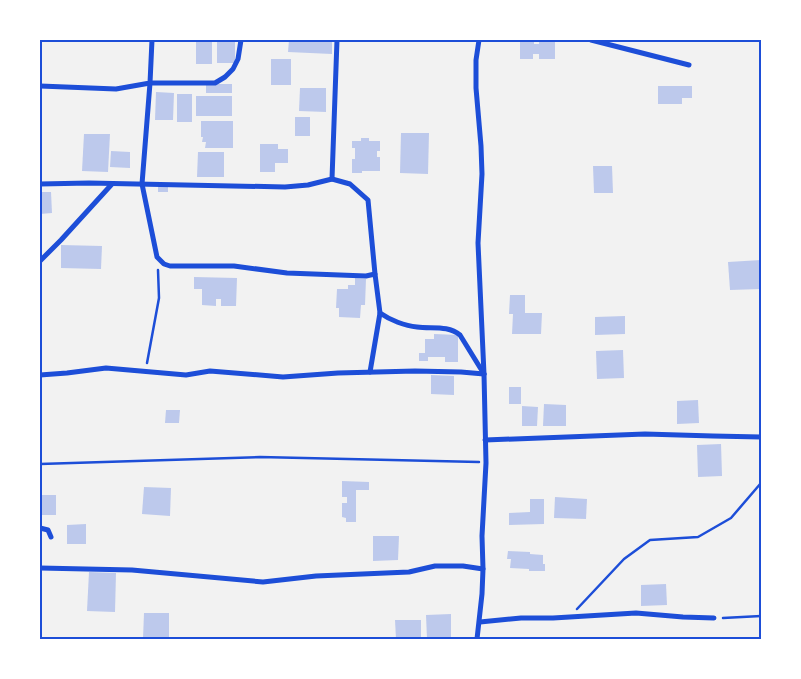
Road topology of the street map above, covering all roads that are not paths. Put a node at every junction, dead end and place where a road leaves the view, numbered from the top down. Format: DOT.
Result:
graph roads {
  1 [pos="152,40"];
  2 [pos="241,40"];
  3 [pos="338,40"];
  4 [pos="479,40"];
  5 [pos="591,40"];
  6 [pos="689,65"];
  7 [pos="150,83"];
  8 [pos="40,86"];
  9 [pos="332,179"];
  10 [pos="40,184"];
  11 [pos="112,184"];
  12 [pos="142,184"];
  13 [pos="40,261"];
  14 [pos="375,274"];
  15 [pos="380,313"];
  16 [pos="370,372"];
  17 [pos="484,374"];
  18 [pos="40,375"];
  19 [pos="761,437"];
  20 [pos="485,440"];
  21 [pos="40,528"];
  22 [pos="52,537"];
  23 [pos="40,568"];
  24 [pos="483,569"];
  25 [pos="714,618"];
  26 [pos="480,622"];
  27 [pos="478,639"];
  1 -- 7 [label="street"];
  2 -- 7 [label="street"];
  3 -- 9 [label="street"];
  4 -- 17 [label="street"];
  5 -- 6 [label="street"];
  7 -- 8 [label="street"];
  7 -- 12 [label="street"];
  9 -- 12 [label="street"];
  9 -- 14 [label="street"];
  10 -- 11 [label="street"];
  11 -- 12 [label="street"];
  11 -- 13 [label="street"];
  12 -- 14 [label="street"];
  14 -- 15 [label="street"];
  15 -- 16 [label="street"];
  15 -- 17 [label="street"];
  16 -- 17 [label="street"];
  16 -- 18 [label="street"];
  17 -- 20 [label="street"];
  19 -- 20 [label="street"];
  20 -- 24 [label="street"];
  21 -- 22 [label="street"];
  23 -- 24 [label="street"];
  24 -- 26 [label="street"];
  25 -- 26 [label="street"];
  26 -- 27 [label="street"];
}
